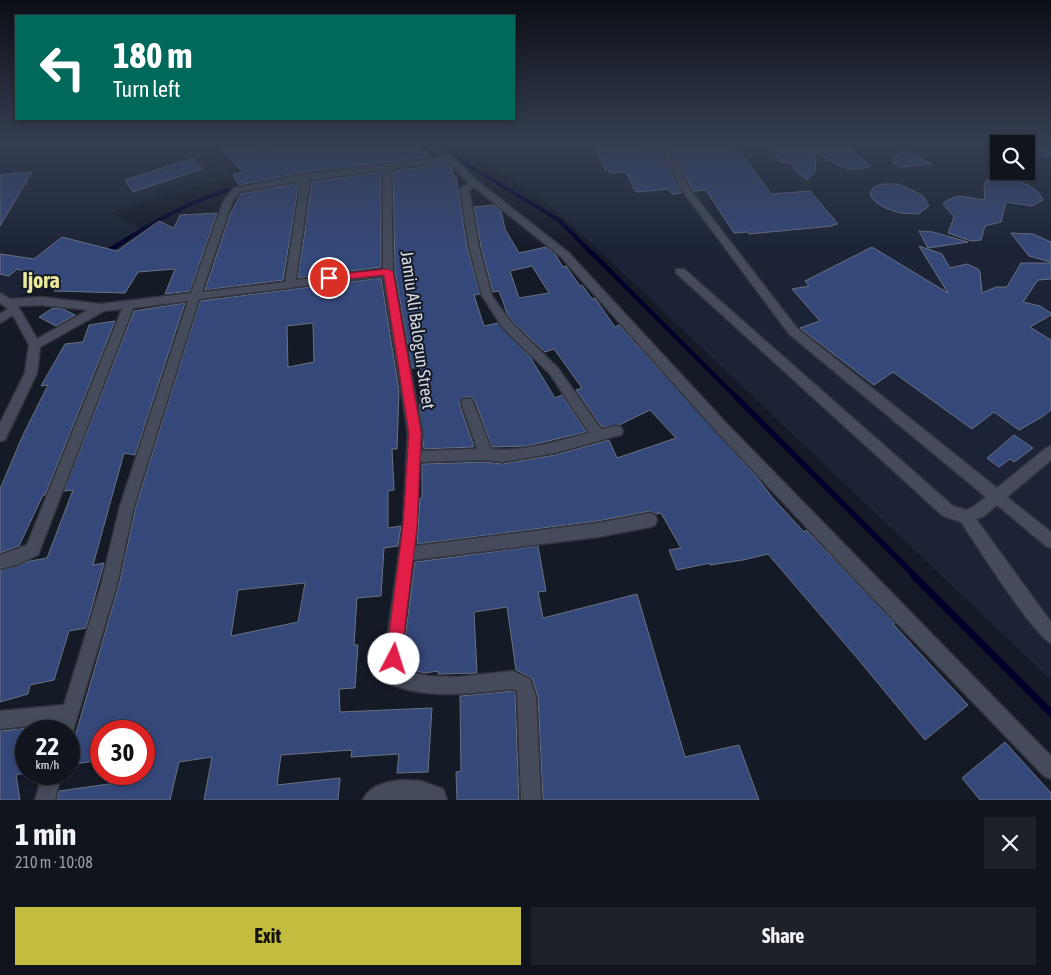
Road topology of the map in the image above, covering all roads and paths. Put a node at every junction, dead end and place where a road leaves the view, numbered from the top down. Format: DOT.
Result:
graph roads {
  1 [pos="299,177"];
  2 [pos="306,177"];
  3 [pos="387,177"];
  4 [pos="468,177"];
  5 [pos="679,177"];
  6 [pos="474,183"];
  7 [pos="680,271"];
  8 [pos="388,272"];
  9 [pos="290,283"];
  10 [pos="196,296"];
  11 [pos="8,303"];
  12 [pos="129,304"];
  13 [pos="101,308"];
  14 [pos="0,319"];
  15 [pos="34,345"];
  16 [pos="467,402"];
  17 [pos="616,431"];
  18 [pos="0,436"];
  19 [pos="598,436"];
  20 [pos="1051,452"];
  21 [pos="486,454"];
  22 [pos="414,457"];
  23 [pos="996,496"];
  24 [pos="966,516"];
  25 [pos="650,520"];
  26 [pos="1051,541"];
  27 [pos="406,554"];
  28 [pos="0,562"];
  29 [pos="1051,635"];
  30 [pos="71,713"];
  31 [pos="0,720"];
  32 [pos="69,720"];
  33 [pos="1051,768"];
  34 [pos="49,785"];
  35 [pos="45,800"];
  36 [pos="373,800"];
  37 [pos="437,800"];
  38 [pos="531,800"];
  1 -- 10 [label="street"];
  2 -- 9 [label="street"];
  3 -- 8 [label="street, Jamiu Ali Balogun Street"];
  4 -- 6 [label="street"];
  5 -- 23 [label="street"];
  6 -- 19 [label="street"];
  6 -- 33 [label="street"];
  7 -- 24 [label="street"];
  8 -- 9 [label="street"];
  8 -- 22 [label="street, Jamiu Ali Balogun Street"];
  9 -- 10 [label="street"];
  10 -- 12 [label="street"];
  10 -- 30 [label="street"];
  11 -- 13 [label="street"];
  11 -- 14 [label="street"];
  11 -- 15 [label="street"];
  12 -- 13 [label="street"];
  12 -- 28 [label="street"];
  13 -- 15 [label="street"];
  15 -- 18 [label="street"];
  16 -- 21 [label="street"];
  17 -- 19 [label="street"];
  19 -- 21 [label="street"];
  20 -- 23 [label="street"];
  21 -- 22 [label="street"];
  22 -- 27 [label="street, Jamiu Ali Balogun Street"];
  23 -- 24 [label="street"];
  23 -- 26 [label="street"];
  24 -- 29 [label="street"];
  25 -- 27 [label="street"];
  27 -- 38 [label="street, Jamiu Ali Balogun Street"];
  30 -- 31 [label="street"];
  30 -- 32 [label="street"];
  34 -- 35 [label="street"];
  36 -- 37 [label="street"];
}
